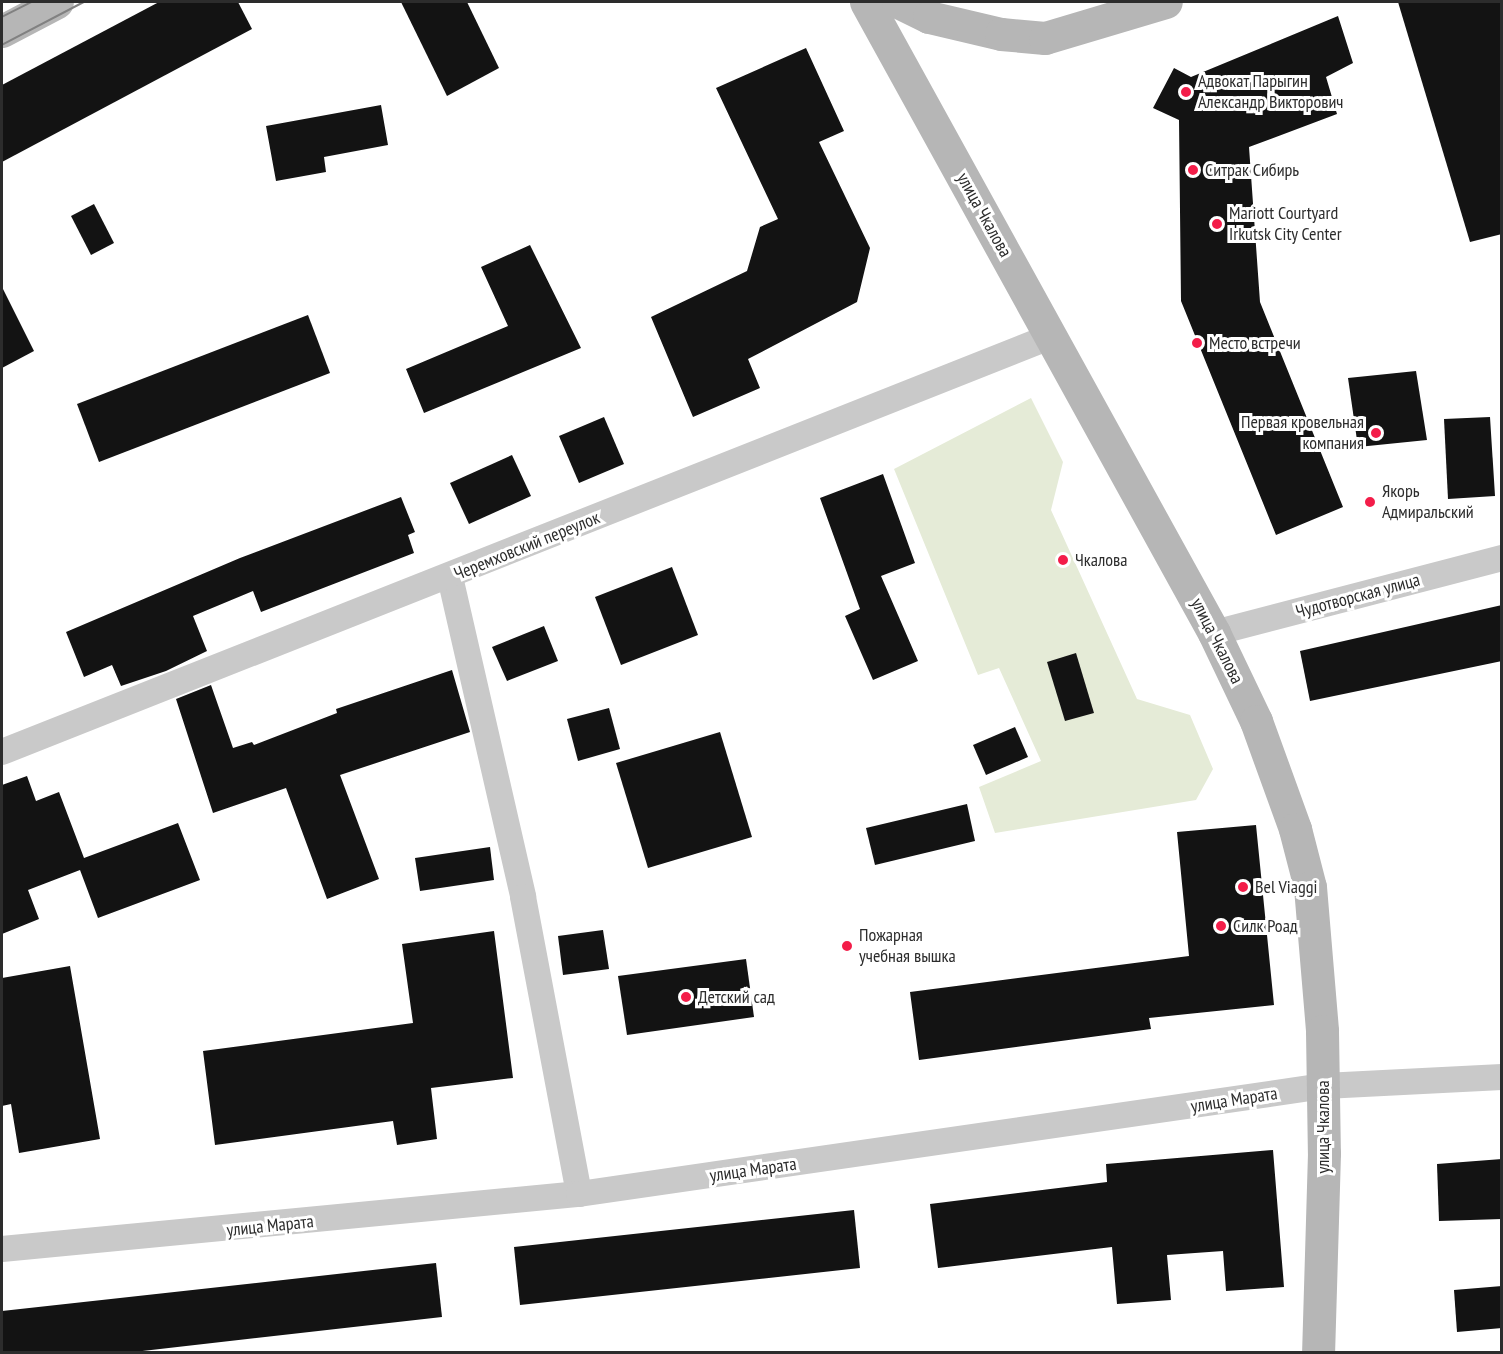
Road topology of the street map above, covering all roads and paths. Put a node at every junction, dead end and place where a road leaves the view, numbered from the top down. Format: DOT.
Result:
graph roads {
  1 [pos="57,2"];
  2 [pos="866,2"];
  3 [pos="898,2"];
  4 [pos="1166,2"];
  5 [pos="2,31"];
  6 [pos="1052,336"];
  7 [pos="1502,558"];
  8 [pos="450,577"];
  9 [pos="1214,633"];
  10 [pos="2,752"];
  11 [pos="1502,1077"];
  12 [pos="1324,1086"];
  13 [pos="579,1194"];
  14 [pos="2,1249"];
  15 [pos="1318,1353"];
  1 -- 5 [label="main road"];
  2 -- 6 [label="main road, улица Чкалова"];
  3 -- 4 [label="main road"];
  6 -- 8 [label="street, Черемховский переулок"];
  6 -- 9 [label="main road, улица Чкалова"];
  7 -- 9 [label="street, Чудотворская улица"];
  8 -- 10 [label="street, Черемховский переулок"];
  8 -- 13 [label="street"];
  9 -- 12 [label="main road, улица Чкалова"];
  11 -- 12 [label="street, улица Марата"];
  12 -- 13 [label="street, улица Марата"];
  12 -- 15 [label="main road, улица Чкалова"];
  13 -- 14 [label="street, улица Марата"];
}
